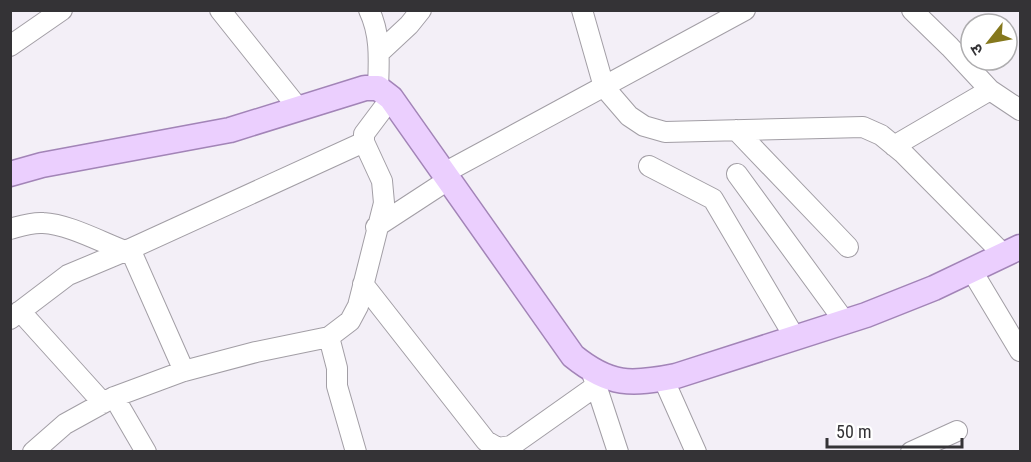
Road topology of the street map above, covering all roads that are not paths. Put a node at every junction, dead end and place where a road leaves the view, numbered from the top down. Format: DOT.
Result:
graph roads {
  1 [pos="62,10"];
  2 [pos="220,10"];
  3 [pos="369,10"];
  4 [pos="421,10"];
  5 [pos="582,10"];
  6 [pos="744,10"];
  7 [pos="912,10"];
  8 [pos="10,46"];
  9 [pos="380,52"];
  10 [pos="604,87"];
  11 [pos="990,90"];
  12 [pos="385,93"];
  13 [pos="299,109"];
  14 [pos="1020,110"];
  15 [pos="736,130"];
  16 [pos="364,142"];
  17 [pos="894,146"];
  18 [pos="649,166"];
  19 [pos="10,174"];
  20 [pos="737,174"];
  21 [pos="446,176"];
  22 [pos="376,227"];
  23 [pos="10,229"];
  24 [pos="848,247"];
  25 [pos="128,250"];
  26 [pos="1012,251"];
  27 [pos="972,271"];
  28 [pos="363,284"];
  29 [pos="15,315"];
  30 [pos="845,322"];
  31 [pos="329,337"];
  32 [pos="795,338"];
  33 [pos="1020,351"];
  34 [pos="184,371"];
  35 [pos="663,378"];
  36 [pos="594,379"];
  37 [pos="108,400"];
  38 [pos="957,431"];
  39 [pos="617,448"];
  40 [pos="498,450"];
  41 [pos="33,452"];
  42 [pos="146,452"];
  43 [pos="356,452"];
  44 [pos="696,452"];
  45 [pos="911,452"];
  1 -- 8 [label="street"];
  2 -- 13 [label="street"];
  3 -- 9 [label="street"];
  4 -- 9 [label="street"];
  5 -- 10 [label="street"];
  6 -- 10 [label="street"];
  7 -- 11 [label="street"];
  9 -- 12 [label="street"];
  10 -- 15 [label="street"];
  10 -- 21 [label="street"];
  11 -- 14 [label="street"];
  11 -- 17 [label="street"];
  12 -- 13 [label="main road"];
  12 -- 16 [label="street"];
  12 -- 21 [label="main road"];
  13 -- 19 [label="main road"];
  15 -- 17 [label="street"];
  15 -- 24 [label="street"];
  16 -- 22 [label="street"];
  16 -- 25 [label="street"];
  17 -- 26 [label="street"];
  18 -- 32 [label="street"];
  20 -- 30 [label="street"];
  21 -- 22 [label="street"];
  21 -- 36 [label="main road"];
  22 -- 28 [label="street"];
  23 -- 25 [label="street"];
  25 -- 29 [label="street"];
  25 -- 34 [label="street"];
  26 -- 27 [label="main road"];
  27 -- 30 [label="main road"];
  27 -- 33 [label="street"];
  28 -- 31 [label="street"];
  28 -- 40 [label="street"];
  29 -- 37 [label="street"];
  30 -- 32 [label="main road"];
  31 -- 34 [label="street"];
  31 -- 43 [label="street"];
  32 -- 35 [label="main road"];
  34 -- 37 [label="street"];
  35 -- 36 [label="main road"];
  35 -- 44 [label="street"];
  36 -- 39 [label="street"];
  36 -- 40 [label="street"];
  37 -- 41 [label="street"];
  37 -- 42 [label="street"];
  38 -- 45 [label="street"];
}
